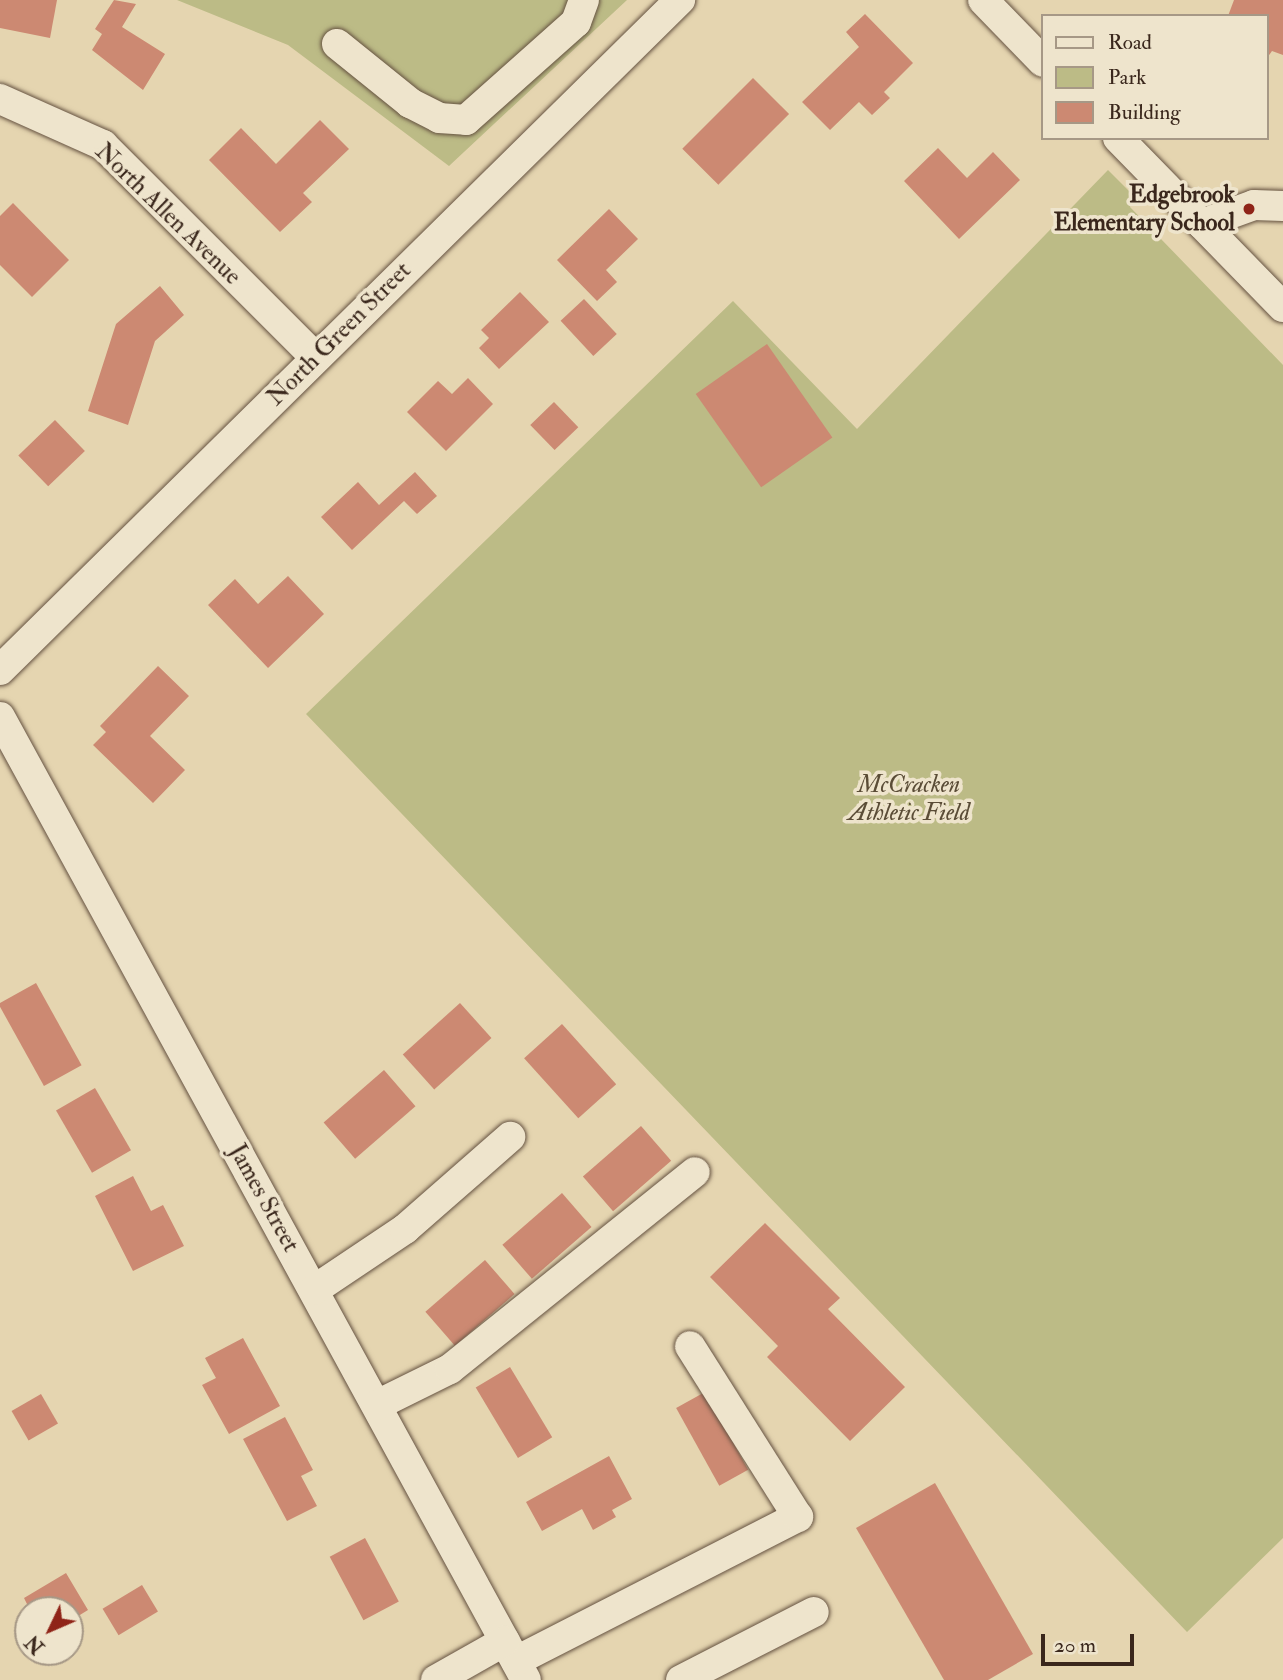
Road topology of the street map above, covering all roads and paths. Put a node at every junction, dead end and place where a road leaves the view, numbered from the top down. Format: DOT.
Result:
graph roads {
  1 [pos="584,0"];
  2 [pos="680,0"];
  3 [pos="983,0"];
  4 [pos="337,44"];
  5 [pos="1042,61"];
  6 [pos="0,99"];
  7 [pos="1120,140"];
  8 [pos="1283,206"];
  9 [pos="1202,224"];
  10 [pos="1283,307"];
  11 [pos="315,357"];
  12 [pos="0,670"];
  13 [pos="0,717"];
  14 [pos="510,1137"];
  15 [pos="695,1172"];
  16 [pos="314,1290"];
  17 [pos="690,1346"];
  18 [pos="377,1405"];
  19 [pos="814,1612"];
  20 [pos="516,1661"];
  21 [pos="436,1680"];
  22 [pos="681,1680"];
  1 -- 4 [label="street"];
  2 -- 11 [label="street, North Green Street"];
  3 -- 5 [label="street"];
  6 -- 11 [label="street, North Allen Avenue"];
  7 -- 9 [label="street"];
  8 -- 9 [label="street"];
  9 -- 10 [label="street"];
  11 -- 12 [label="street, North Green Street"];
  13 -- 16 [label="street, James Street"];
  14 -- 16 [label="street"];
  15 -- 18 [label="street"];
  16 -- 18 [label="street, James Street"];
  17 -- 20 [label="street"];
  18 -- 20 [label="street, James Street"];
  19 -- 22 [label="street"];
  20 -- 21 [label="street"];
}
